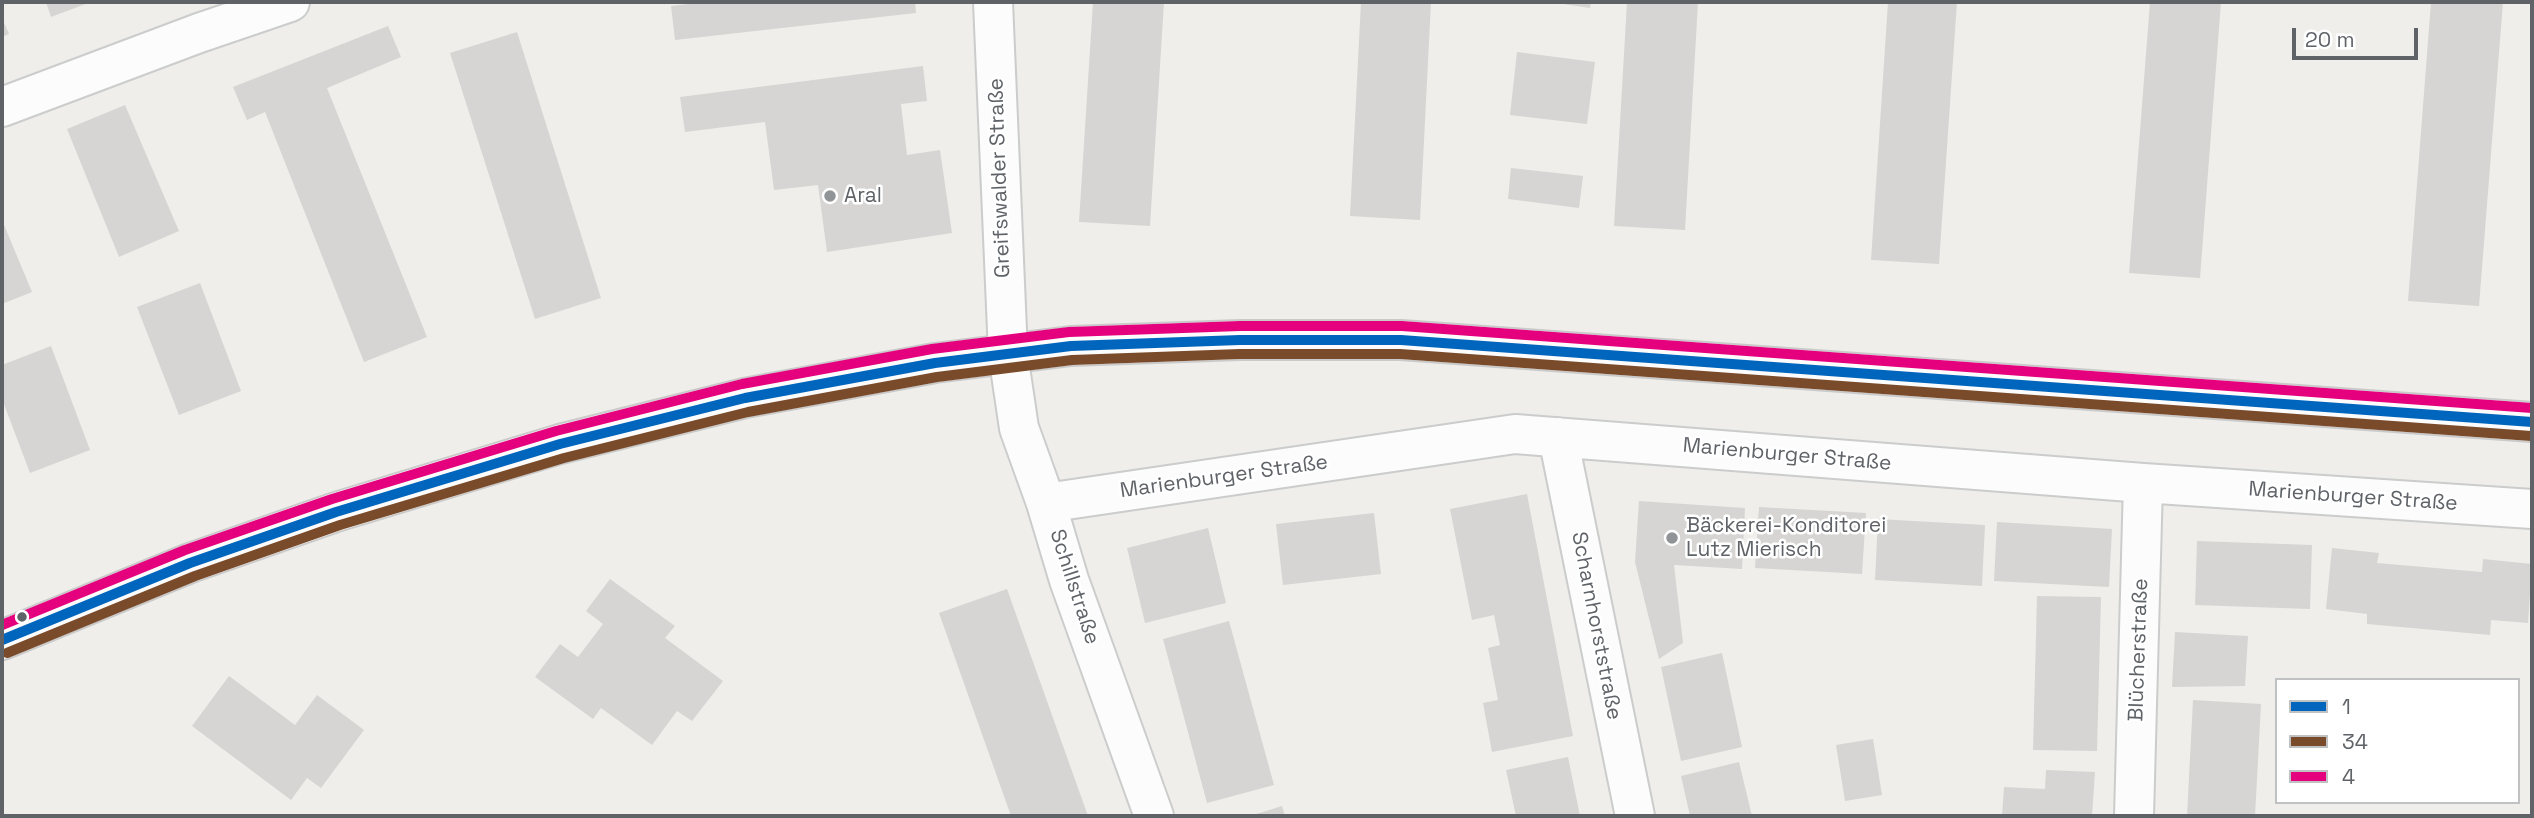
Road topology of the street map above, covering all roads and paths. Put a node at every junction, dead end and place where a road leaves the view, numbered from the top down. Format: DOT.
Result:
graph roads {
  1 [pos="290,2"];
  2 [pos="993,2"];
  3 [pos="2,107"];
  4 [pos="1008,354"];
  5 [pos="2532,422"];
  6 [pos="1558,436"];
  7 [pos="2143,483"];
  8 [pos="1046,503"];
  9 [pos="2532,509"];
  10 [pos="2,639"];
  11 [pos="1154,816"];
  12 [pos="1634,816"];
  13 [pos="2134,816"];
  1 -- 3 [label="street"];
  2 -- 4 [label="street, Greifswalder Straße"];
  4 -- 5 [label="street"];
  4 -- 8 [label="street, Schillstraße"];
  4 -- 10 [label="street"];
  6 -- 7 [label="street, Marienburger Straße"];
  6 -- 8 [label="street, Marienburger Straße"];
  6 -- 12 [label="street, Scharnhorststraße"];
  7 -- 9 [label="street, Marienburger Straße"];
  7 -- 13 [label="street, Blücherstraße"];
  8 -- 11 [label="street, Schillstraße"];
}
